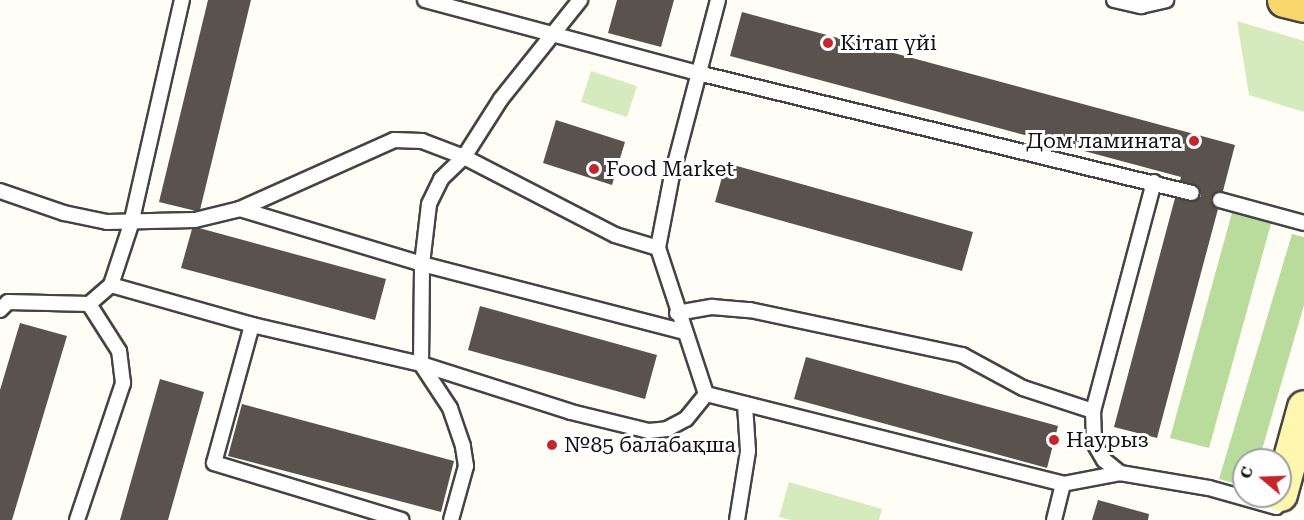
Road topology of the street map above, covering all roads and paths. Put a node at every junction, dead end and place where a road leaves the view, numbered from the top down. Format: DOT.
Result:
graph roads {
  1 [pos="182,0"];
  2 [pos="425,0"];
  3 [pos="580,0"];
  4 [pos="718,0"];
  5 [pos="1114,0"];
  6 [pos="1166,0"];
  7 [pos="1284,0"];
  8 [pos="1304,5"];
  9 [pos="553,35"];
  10 [pos="698,73"];
  11 [pos="464,157"];
  12 [pos="1154,183"];
  13 [pos="0,191"];
  14 [pos="1192,193"];
  15 [pos="1220,200"];
  16 [pos="240,209"];
  17 [pos="1304,223"];
  18 [pos="131,224"];
  19 [pos="658,248"];
  20 [pos="422,264"];
  21 [pos="111,285"];
  22 [pos="88,304"];
  23 [pos="0,310"];
  24 [pos="677,313"];
  25 [pos="252,325"];
  26 [pos="686,332"];
  27 [pos="421,364"];
  28 [pos="706,394"];
  29 [pos="745,404"];
  30 [pos="1304,407"];
  31 [pos="1093,411"];
  32 [pos="1292,450"];
  33 [pos="1120,473"];
  34 [pos="1063,484"];
  35 [pos="1232,493"];
  36 [pos="77,520"];
  37 [pos="402,520"];
  38 [pos="451,520"];
  39 [pos="737,520"];
  40 [pos="1054,520"];
  1 -- 18 [label="lane"];
  2 -- 9 [label="lane"];
  3 -- 9 [label="lane"];
  4 -- 10 [label="lane"];
  5 -- 6 [label="lane"];
  7 -- 8 [label="main road"];
  9 -- 10 [label="lane"];
  9 -- 11 [label="lane"];
  10 -- 12 [label="lane"];
  10 -- 19 [label="lane"];
  11 -- 16 [label="lane"];
  11 -- 19 [label="lane"];
  11 -- 20 [label="lane"];
  12 -- 14 [label="lane"];
  12 -- 31 [label="lane"];
  13 -- 18 [label="lane"];
  15 -- 17 [label="lane"];
  16 -- 18 [label="lane"];
  16 -- 20 [label="lane"];
  18 -- 21 [label="lane"];
  19 -- 24 [label="lane"];
  20 -- 26 [label="lane"];
  20 -- 27 [label="lane"];
  21 -- 22 [label="lane"];
  21 -- 25 [label="lane"];
  22 -- 23 [label="lane"];
  22 -- 36 [label="lane"];
  24 -- 26 [label="lane"];
  24 -- 31 [label="lane"];
  25 -- 27 [label="lane"];
  25 -- 37 [label="lane"];
  26 -- 28 [label="lane"];
  27 -- 28 [label="lane"];
  27 -- 38 [label="lane"];
  28 -- 29 [label="lane"];
  29 -- 34 [label="lane"];
  29 -- 39 [label="lane"];
  30 -- 32 [label="main road"];
  31 -- 33 [label="lane"];
  33 -- 34 [label="lane"];
  33 -- 35 [label="lane"];
  34 -- 40 [label="lane"];
}
